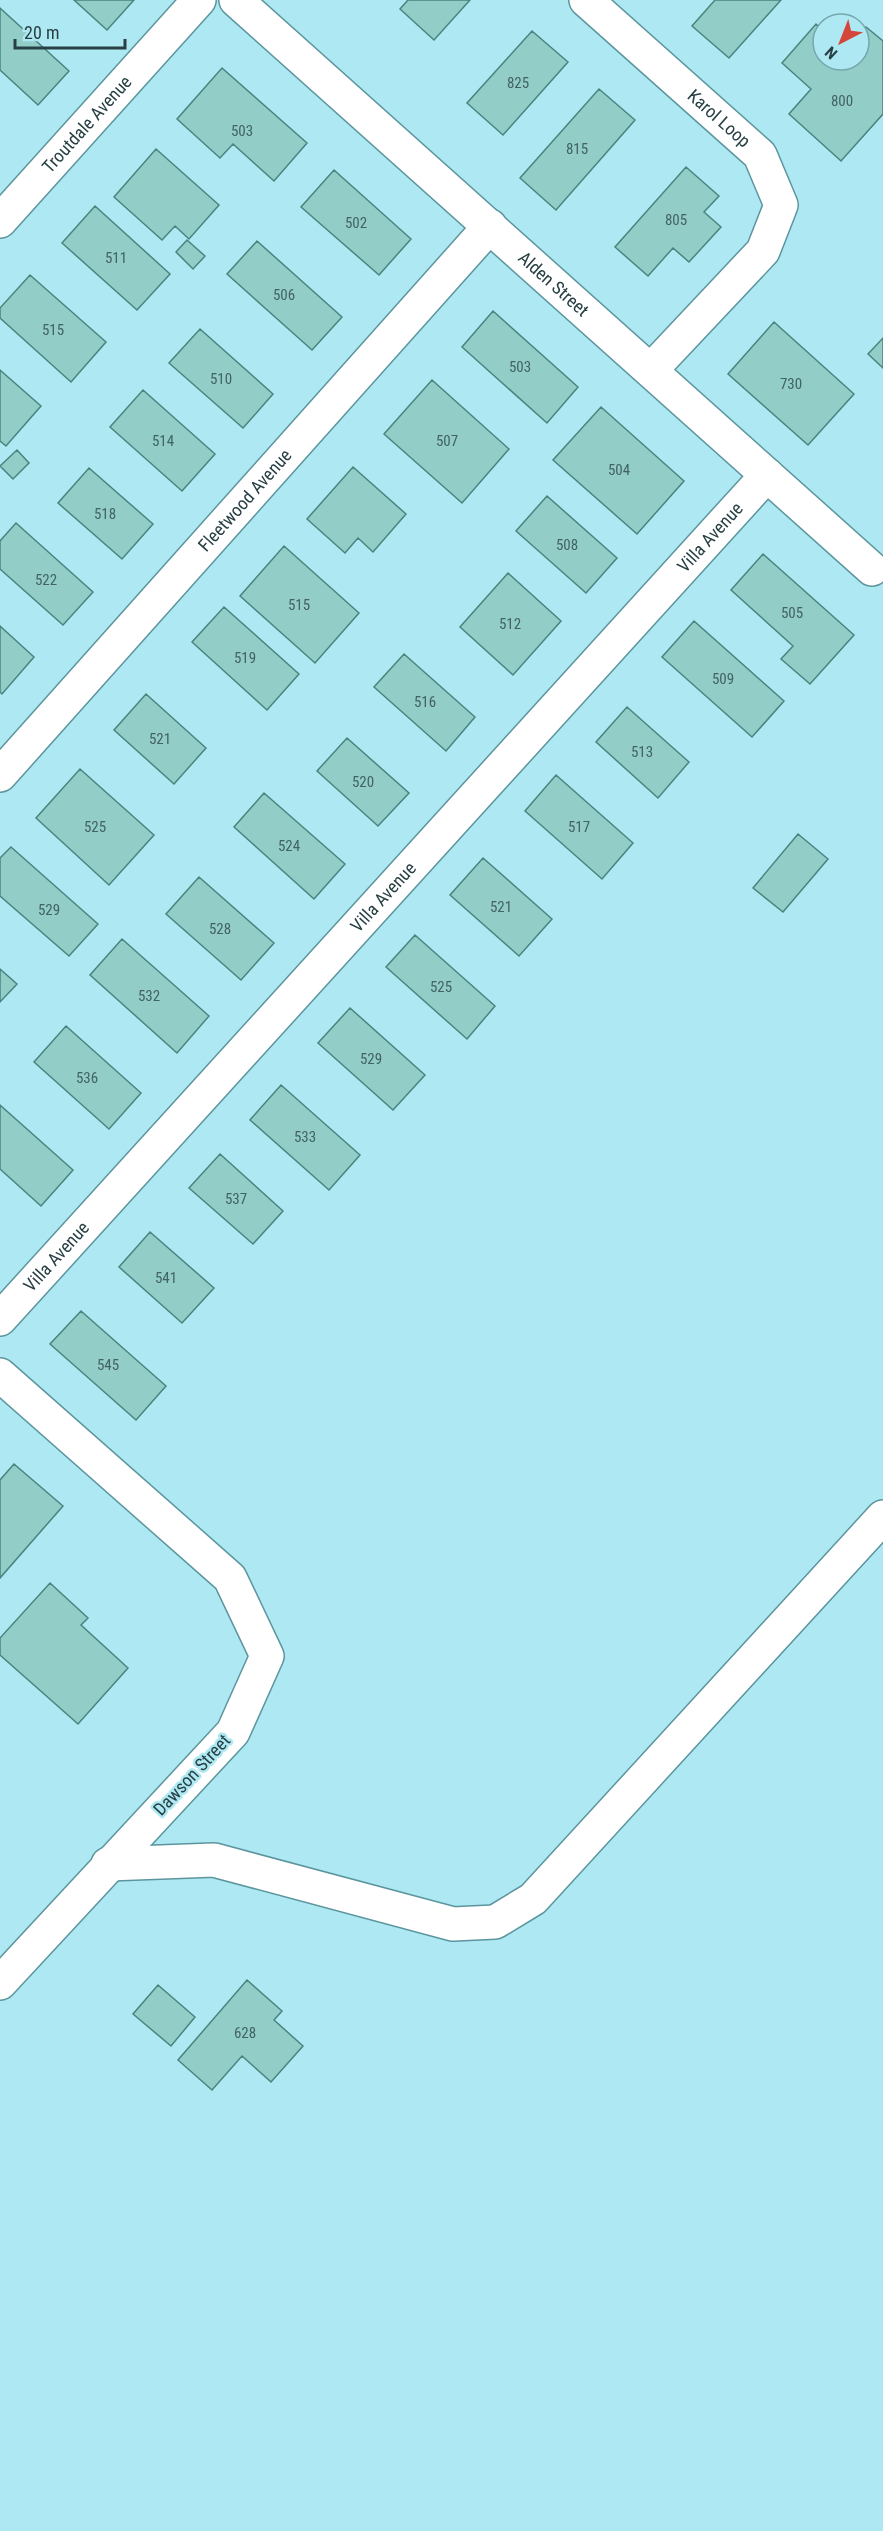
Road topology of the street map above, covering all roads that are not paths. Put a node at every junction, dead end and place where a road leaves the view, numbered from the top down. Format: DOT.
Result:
graph roads {
  1 [pos="199,0"];
  2 [pos="236,0"];
  3 [pos="586,0"];
  4 [pos="0,221"];
  5 [pos="490,226"];
  6 [pos="651,370"];
  7 [pos="767,475"];
  8 [pos="872,569"];
  9 [pos="0,775"];
  10 [pos="0,1319"];
  11 [pos="0,1375"];
  12 [pos="883,1517"];
  13 [pos="108,1864"];
  14 [pos="0,1983"];
  1 -- 4 [label="street, Troutdale Avenue"];
  2 -- 5 [label="street, Alden Street"];
  3 -- 6 [label="street, Karol Loop"];
  5 -- 6 [label="street, Alden Street"];
  5 -- 9 [label="street, Fleetwood Avenue"];
  6 -- 7 [label="street, Alden Street"];
  7 -- 8 [label="street, Alden Street"];
  7 -- 10 [label="street, Villa Avenue"];
  11 -- 13 [label="street, Dawson Street"];
  12 -- 13 [label="street"];
  13 -- 14 [label="street, Dawson Street"];
}
